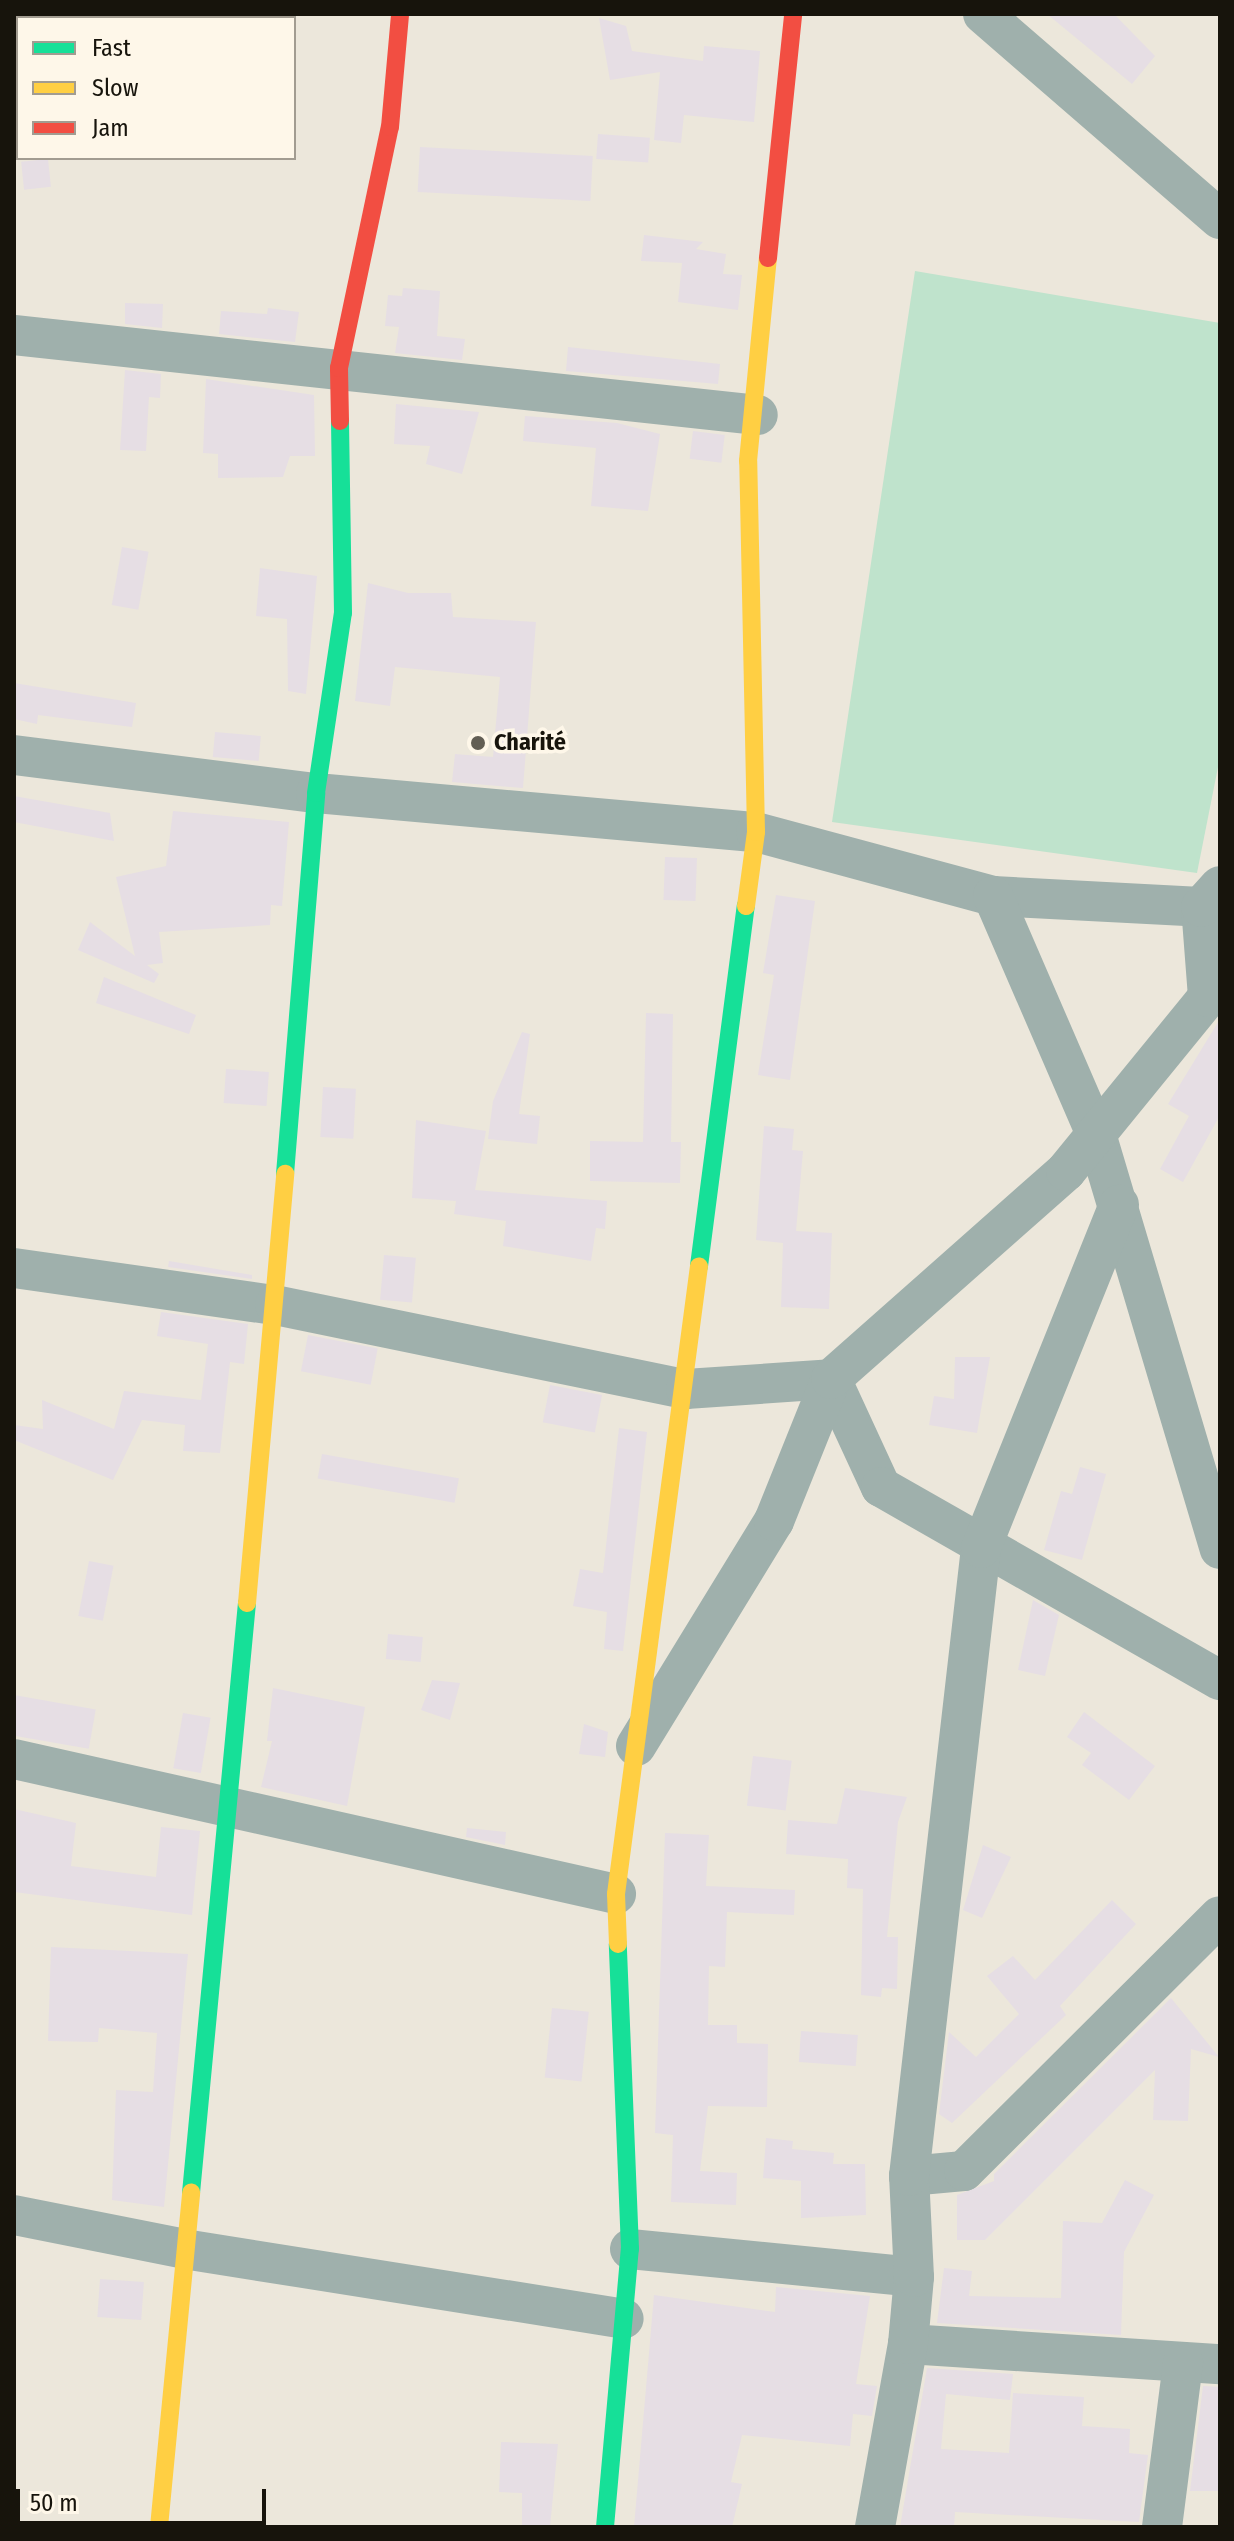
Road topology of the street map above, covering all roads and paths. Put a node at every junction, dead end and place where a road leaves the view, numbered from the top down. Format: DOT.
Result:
graph roads {
  1 [pos="400,14"];
  2 [pos="793,14"];
  3 [pos="983,14"];
  4 [pos="1220,219"];
  5 [pos="14,335"];
  6 [pos="339,368"];
  7 [pos="758,415"];
  8 [pos="14,755"];
  9 [pos="316,793"];
  10 [pos="756,832"];
  11 [pos="993,896"];
  12 [pos="1211,897"];
  13 [pos="1096,1134"];
  14 [pos="1119,1205"];
  15 [pos="14,1268"];
  16 [pos="275,1305"];
  17 [pos="831,1379"];
  18 [pos="686,1389"];
  19 [pos="981,1548"];
  20 [pos="1220,1549"];
  21 [pos="1220,1680"];
  22 [pos="636,1746"];
  23 [pos="14,1759"];
  24 [pos="229,1804"];
  25 [pos="616,1894"];
  26 [pos="1220,1916"];
  27 [pos="909,2176"];
  28 [pos="14,2215"];
  29 [pos="630,2249"];
  30 [pos="190,2250"];
  31 [pos="914,2277"];
  32 [pos="624,2319"];
  33 [pos="908,2344"];
  34 [pos="1201,2363"];
  35 [pos="159,2527"];
  36 [pos="605,2527"];
  37 [pos="875,2527"];
  38 [pos="1162,2527"];
  1 -- 6 [label="main road"];
  2 -- 7 [label="main road"];
  3 -- 4 [label="street"];
  5 -- 6 [label="street"];
  6 -- 7 [label="street"];
  6 -- 9 [label="main road"];
  7 -- 10 [label="main road"];
  8 -- 9 [label="street"];
  9 -- 10 [label="street"];
  9 -- 16 [label="main road"];
  10 -- 11 [label="street"];
  10 -- 18 [label="main road"];
  11 -- 12 [label="street"];
  11 -- 13 [label="street"];
  12 -- 13 [label="street"];
  13 -- 14 [label="street"];
  13 -- 17 [label="street"];
  14 -- 19 [label="street"];
  14 -- 20 [label="street"];
  15 -- 16 [label="street"];
  16 -- 18 [label="street"];
  16 -- 24 [label="main road"];
  17 -- 18 [label="street"];
  17 -- 19 [label="street"];
  17 -- 22 [label="street"];
  18 -- 22 [label="main road"];
  19 -- 21 [label="street"];
  19 -- 27 [label="street"];
  22 -- 25 [label="main road"];
  23 -- 24 [label="street"];
  24 -- 25 [label="street"];
  24 -- 30 [label="main road"];
  25 -- 29 [label="main road"];
  26 -- 27 [label="street"];
  27 -- 31 [label="street"];
  28 -- 30 [label="street"];
  29 -- 31 [label="street"];
  29 -- 32 [label="main road"];
  30 -- 32 [label="street"];
  30 -- 35 [label="main road"];
  31 -- 33 [label="street"];
  32 -- 36 [label="main road"];
  33 -- 34 [label="street"];
  33 -- 37 [label="street"];
  34 -- 38 [label="street"];
}
